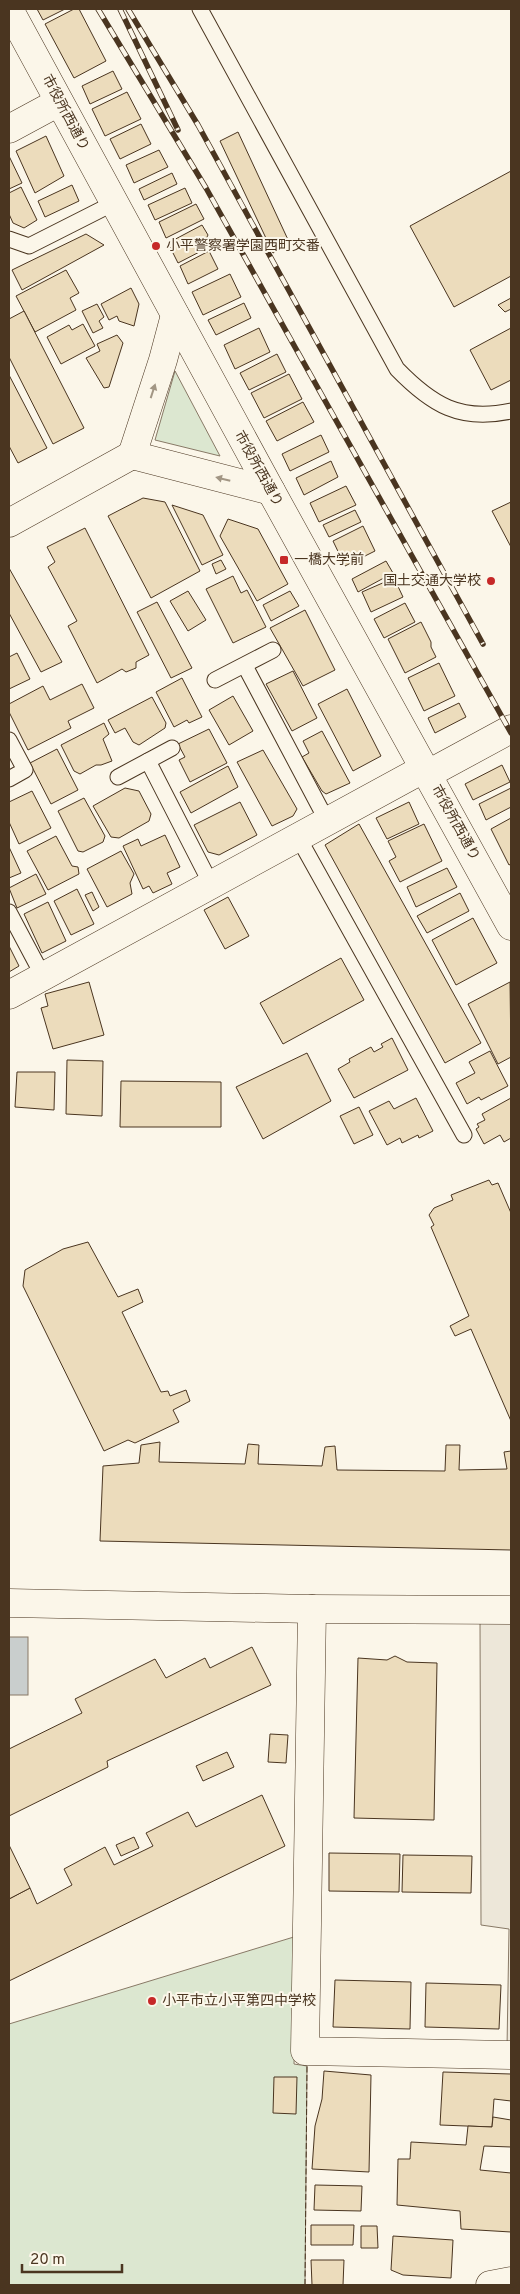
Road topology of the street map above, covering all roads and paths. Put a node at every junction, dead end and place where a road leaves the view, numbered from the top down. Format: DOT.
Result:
graph roads {
  1 [pos="9,9"];
  2 [pos="200,9"];
  3 [pos="60,102"];
  4 [pos="9,129"];
  5 [pos="114,203"];
  6 [pos="9,239"];
  7 [pos="175,315"];
  8 [pos="511,411"];
  9 [pos="132,455"];
  10 [pos="271,491"];
  11 [pos="9,523"];
  12 [pos="273,650"];
  13 [pos="244,666"];
  14 [pos="215,680"];
  15 [pos="511,729"];
  16 [pos="9,740"];
  17 [pos="172,748"];
  18 [pos="148,761"];
  19 [pos="426,771"];
  20 [pos="118,777"];
  21 [pos="9,779"];
  22 [pos="327,821"];
  23 [pos="298,837"];
  24 [pos="211,884"];
  25 [pos="9,912"];
  26 [pos="511,926"];
  27 [pos="43,976"];
  28 [pos="9,994"];
  29 [pos="464,1135"];
  30 [pos="9,1603"];
  31 [pos="312,1609"];
  32 [pos="511,1610"];
  33 [pos="511,2055"];
  34 [pos="511,2281"];
  35 [pos="490,2285"];
  1 -- 3 [label="street, 市役所西通り"];
  2 -- 8 [label="lane"];
  3 -- 4 [label="street"];
  3 -- 5 [label="street, 市役所西通り"];
  5 -- 6 [label="lane"];
  5 -- 7 [label="street, 市役所西通り"];
  9 -- 7 [label="street, one-way"];
  7 -- 10 [label="street, 市役所西通り"];
  10 -- 9 [label="street, one-way"];
  9 -- 11 [label="street"];
  10 -- 19 [label="street, 市役所西通り"];
  12 -- 13 [label="lane"];
  13 -- 14 [label="lane"];
  13 -- 22 [label="lane"];
  15 -- 19 [label="street"];
  16 -- 21 [label="lane"];
  17 -- 18 [label="lane"];
  18 -- 20 [label="lane"];
  18 -- 24 [label="lane"];
  19 -- 22 [label="street"];
  19 -- 26 [label="street, 市役所西通り"];
  22 -- 23 [label="street"];
  23 -- 24 [label="street"];
  23 -- 29 [label="lane"];
  24 -- 27 [label="street"];
  25 -- 27 [label="lane"];
  27 -- 28 [label="street"];
  30 -- 31 [label="street"];
  31 -- 32 [label="street"];
  31 -- 33 [label="street"];
  34 -- 35 [label="street"];
}
